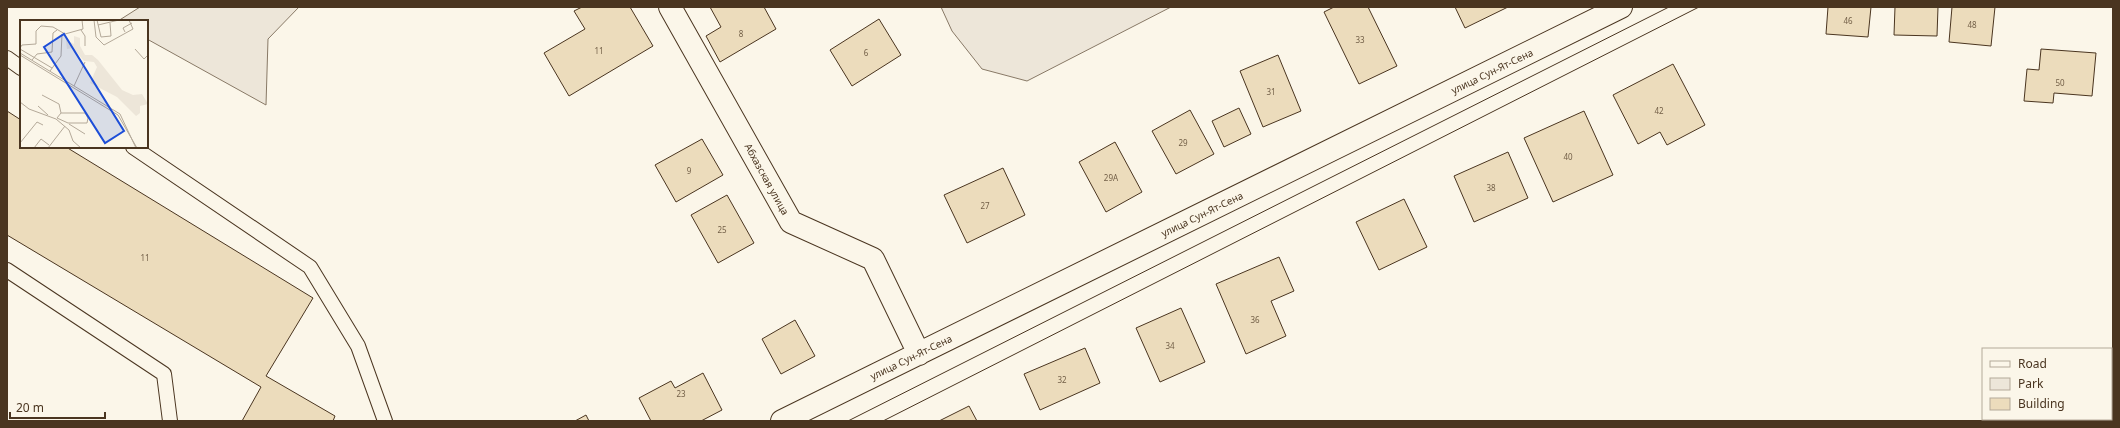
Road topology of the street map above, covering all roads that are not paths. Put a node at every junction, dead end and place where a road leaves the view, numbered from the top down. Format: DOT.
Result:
graph roads {
  1 [pos="670,7"];
  2 [pos="1622,7"];
  3 [pos="7,58"];
  4 [pos="20,67"];
  5 [pos="134,148"];
  6 [pos="7,270"];
  7 [pos="919,354"];
  8 [pos="170,421"];
  9 [pos="385,421"];
  10 [pos="782,421"];
  1 -- 7 [label="street, Абхазская улица"];
  2 -- 7 [label="street, улица Сун-Ят-Сена"];
  3 -- 4 [label="lane"];
  5 -- 9 [label="lane"];
  6 -- 8 [label="lane"];
  7 -- 10 [label="street, улица Сун-Ят-Сена"];
}
